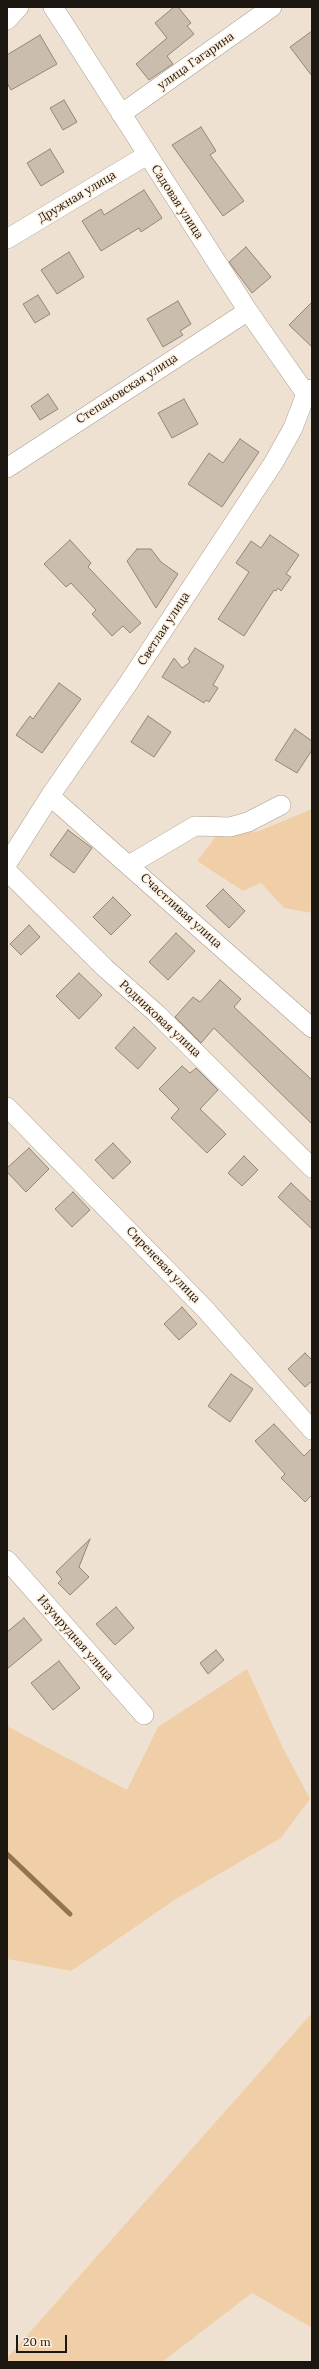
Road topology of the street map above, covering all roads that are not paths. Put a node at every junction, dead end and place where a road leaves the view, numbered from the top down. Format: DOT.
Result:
graph roads {
  1 [pos="19,7"];
  2 [pos="52,7"];
  3 [pos="272,7"];
  4 [pos="7,20"];
  5 [pos="121,114"];
  6 [pos="147,155"];
  7 [pos="7,239"];
  8 [pos="248,311"];
  9 [pos="309,392"];
  10 [pos="7,468"];
  11 [pos="50,796"];
  12 [pos="281,805"];
  13 [pos="7,864"];
  14 [pos="129,865"];
  15 [pos="7,871"];
  16 [pos="312,1028"];
  17 [pos="7,1107"];
  18 [pos="312,1168"];
  19 [pos="312,1430"];
  20 [pos="7,1560"];
  21 [pos="144,1715"];
  1 -- 4 [label="street"];
  2 -- 5 [label="street, Садовая улица"];
  3 -- 5 [label="street, улица Гагарина"];
  5 -- 6 [label="street, Садовая улица"];
  6 -- 7 [label="street, Дружная улица"];
  6 -- 8 [label="street, Садовая улица"];
  8 -- 9 [label="street, Садовая улица"];
  8 -- 10 [label="street, Степановская улица"];
  9 -- 11 [label="street, Светлая улица"];
  11 -- 13 [label="street, Светлая улица"];
  11 -- 14 [label="street, Счастливая улица"];
  12 -- 14 [label="street"];
  14 -- 16 [label="street, Счастливая улица"];
  15 -- 18 [label="street, Родниковая улица"];
  17 -- 19 [label="street, Сиреневая улица"];
  20 -- 21 [label="street, Изумрудная улица"];
}
